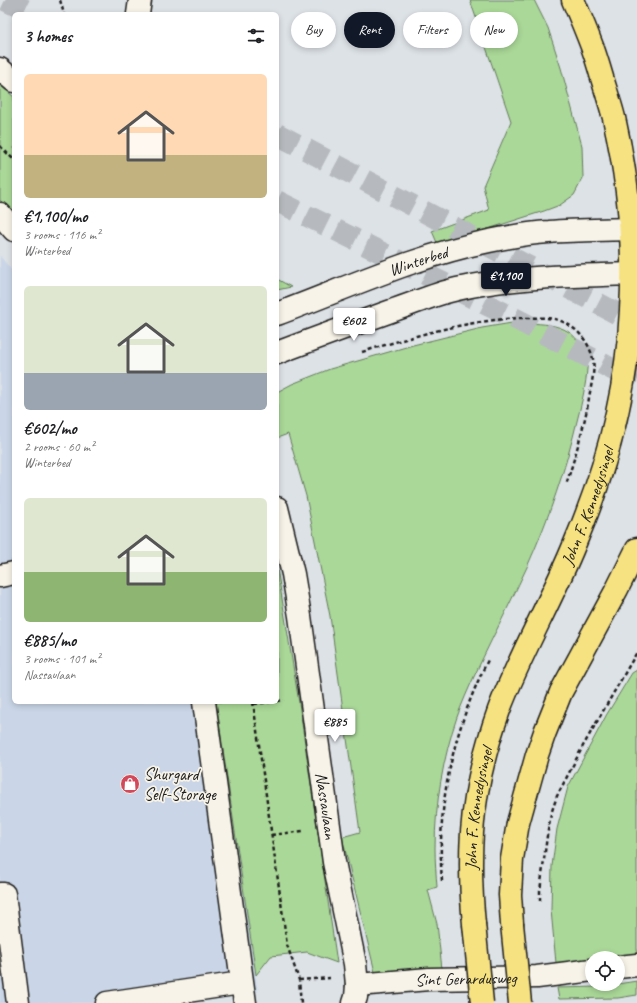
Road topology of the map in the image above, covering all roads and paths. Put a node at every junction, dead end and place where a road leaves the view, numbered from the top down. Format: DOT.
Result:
graph roads {
  1 [pos="60,0"];
  2 [pos="140,0"];
  3 [pos="573,0"];
  4 [pos="63,12"];
  5 [pos="138,12"];
  6 [pos="0,69"];
  7 [pos="12,79"];
  8 [pos="0,146"];
  9 [pos="12,158"];
  10 [pos="0,214"];
  11 [pos="12,228"];
  12 [pos="634,230"];
  13 [pos="634,273"];
  14 [pos="279,313"];
  15 [pos="570,325"];
  16 [pos="279,352"];
  17 [pos="356,354"];
  18 [pos="279,516"];
  19 [pos="637,549"];
  20 [pos="12,573"];
  21 [pos="0,576"];
  22 [pos="637,654"];
  23 [pos="204,704"];
  24 [pos="253,704"];
  25 [pos="308,830"];
  26 [pos="272,835"];
  27 [pos="0,894"];
  28 [pos="540,904"];
  29 [pos="637,965"];
  30 [pos="625,966"];
  31 [pos="585,971"];
  32 [pos="243,993"];
  33 [pos="355,994"];
  34 [pos="18,1003"];
  35 [pos="107,1003"];
  36 [pos="301,1003"];
  37 [pos="482,1003"];
  38 [pos="520,1003"];
  1 -- 4 [label="path"];
  2 -- 5 [label="street"];
  3 -- 12 [label="main road, John F. Kennedysingel"];
  6 -- 7 [label="street"];
  8 -- 9 [label="path"];
  10 -- 11 [label="street"];
  12 -- 13 [label="main road, John F. Kennedysingel"];
  12 -- 14 [label="street, Winterbed"];
  13 -- 16 [label="street"];
  13 -- 37 [label="main road, John F. Kennedysingel, bridge"];
  15 -- 17 [label="path"];
  18 -- 33 [label="street, Nassaulaan"];
  19 -- 38 [label="main road, bridge"];
  20 -- 21 [label="street"];
  22 -- 28 [label="path"];
  23 -- 32 [label="street"];
  24 -- 26 [label="path"];
  25 -- 26 [label="path"];
  26 -- 36 [label="path"];
  27 -- 34 [label="street"];
  29 -- 30 [label="street"];
  31 -- 33 [label="street, Sint Gerardusweg"];
  32 -- 35 [label="street"];
}
